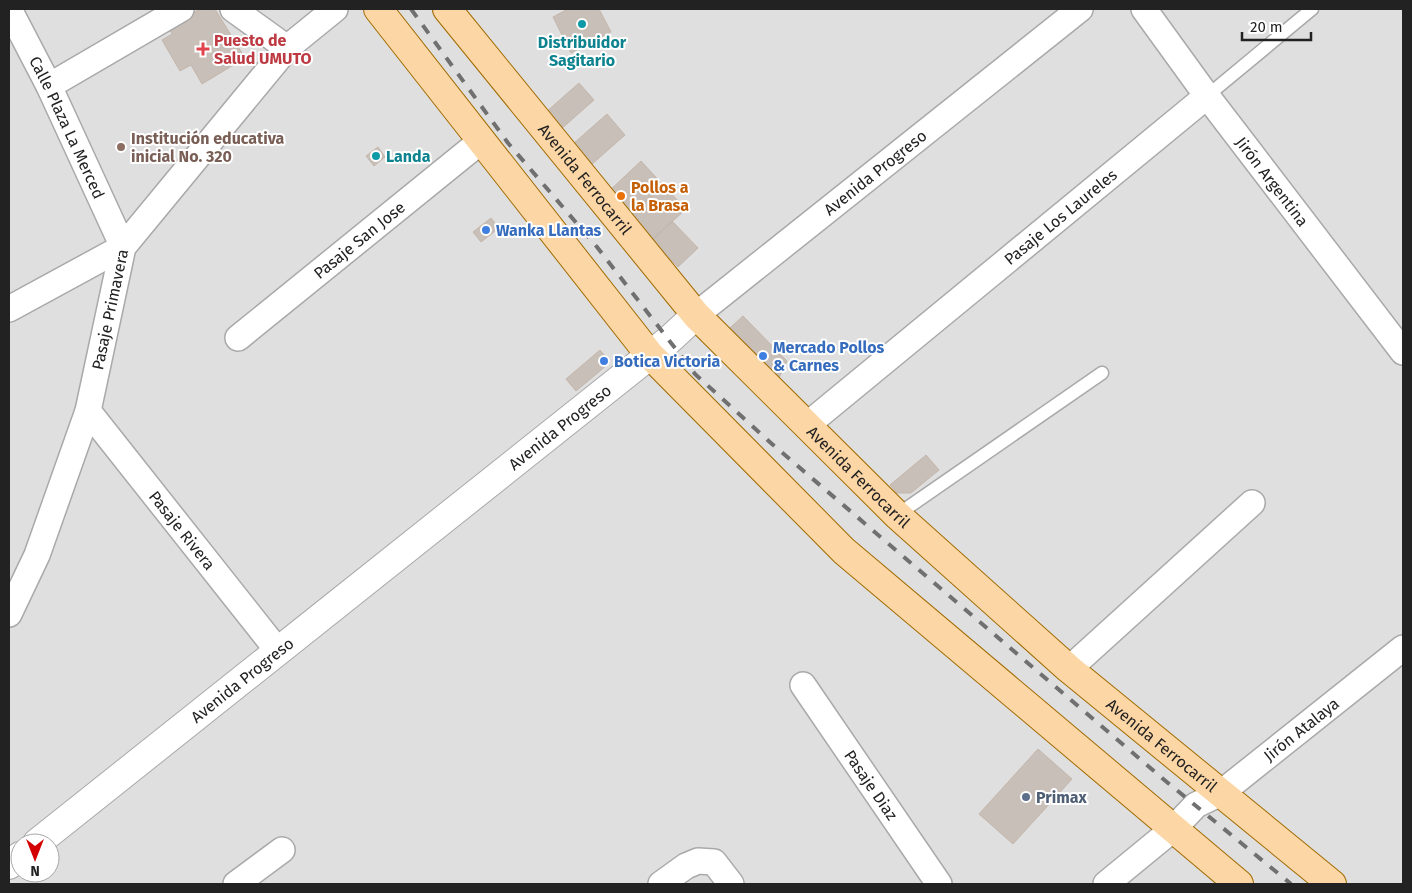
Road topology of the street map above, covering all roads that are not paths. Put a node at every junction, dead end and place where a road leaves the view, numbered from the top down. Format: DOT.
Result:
graph roads {
  1 [pos="9,9"];
  2 [pos="181,9"];
  3 [pos="233,9"];
  4 [pos="335,9"];
  5 [pos="378,9"];
  6 [pos="447,9"];
  7 [pos="1080,9"];
  8 [pos="1144,9"];
  9 [pos="1312,9"];
  10 [pos="287,48"];
  11 [pos="49,86"];
  12 [pos="1207,96"];
  13 [pos="481,141"];
  14 [pos="123,247"];
  15 [pos="9,309"];
  16 [pos="696,315"];
  17 [pos="238,338"];
  18 [pos="1403,352"];
  19 [pos="649,354"];
  20 [pos="1102,373"];
  21 [pos="88,411"];
  22 [pos="807,425"];
  23 [pos="1252,504"];
  24 [pos="897,515"];
  25 [pos="9,614"];
  26 [pos="1403,648"];
  27 [pos="278,651"];
  28 [pos="1069,669"];
  29 [pos="804,685"];
  30 [pos="1222,793"];
  31 [pos="1173,829"];
  32 [pos="50,833"];
  33 [pos="282,850"];
  34 [pos="236,884"];
  35 [pos="661,884"];
  36 [pos="731,884"];
  37 [pos="938,884"];
  38 [pos="1106,884"];
  39 [pos="1240,884"];
  40 [pos="1332,884"];
  1 -- 11 [label="street, Calle Plaza La Merced"];
  2 -- 11 [label="street"];
  3 -- 10 [label="street"];
  4 -- 10 [label="street, Pasaje Primavera"];
  5 -- 13 [label="main road"];
  6 -- 16 [label="main road, Avenida Ferrocarril"];
  7 -- 16 [label="street, Avenida Progreso"];
  8 -- 12 [label="street, Jirón Argentina"];
  9 -- 12 [label="lane, Pasaje Los Laureles"];
  10 -- 14 [label="street, Pasaje Primavera"];
  11 -- 14 [label="street, Calle Plaza La Merced"];
  12 -- 18 [label="street, Jirón Argentina"];
  12 -- 22 [label="street, Pasaje Los Laureles"];
  13 -- 17 [label="street, Pasaje San Jose"];
  13 -- 19 [label="main road"];
  14 -- 15 [label="street"];
  14 -- 21 [label="street, Pasaje Primavera"];
  16 -- 19 [label="street, Avenida Progreso"];
  16 -- 22 [label="main road, Avenida Ferrocarril"];
  19 -- 27 [label="street, Avenida Progreso"];
  19 -- 31 [label="main road"];
  20 -- 24 [label="lane"];
  21 -- 25 [label="street, Pasaje Primavera"];
  21 -- 27 [label="street, Pasaje Rivera"];
  22 -- 24 [label="main road, Avenida Ferrocarril"];
  23 -- 28 [label="street"];
  24 -- 28 [label="main road, Avenida Ferrocarril"];
  26 -- 30 [label="street, Jirón Atalaya"];
  27 -- 32 [label="street, Avenida Progreso"];
  28 -- 30 [label="main road, Avenida Ferrocarril"];
  29 -- 37 [label="street, Pasaje Diaz"];
  30 -- 31 [label="street, Jirón Atalaya"];
  30 -- 40 [label="main road, Avenida Ferrocarril"];
  31 -- 38 [label="street"];
  31 -- 39 [label="main road"];
  33 -- 34 [label="street"];
  35 -- 36 [label="street"];
}
